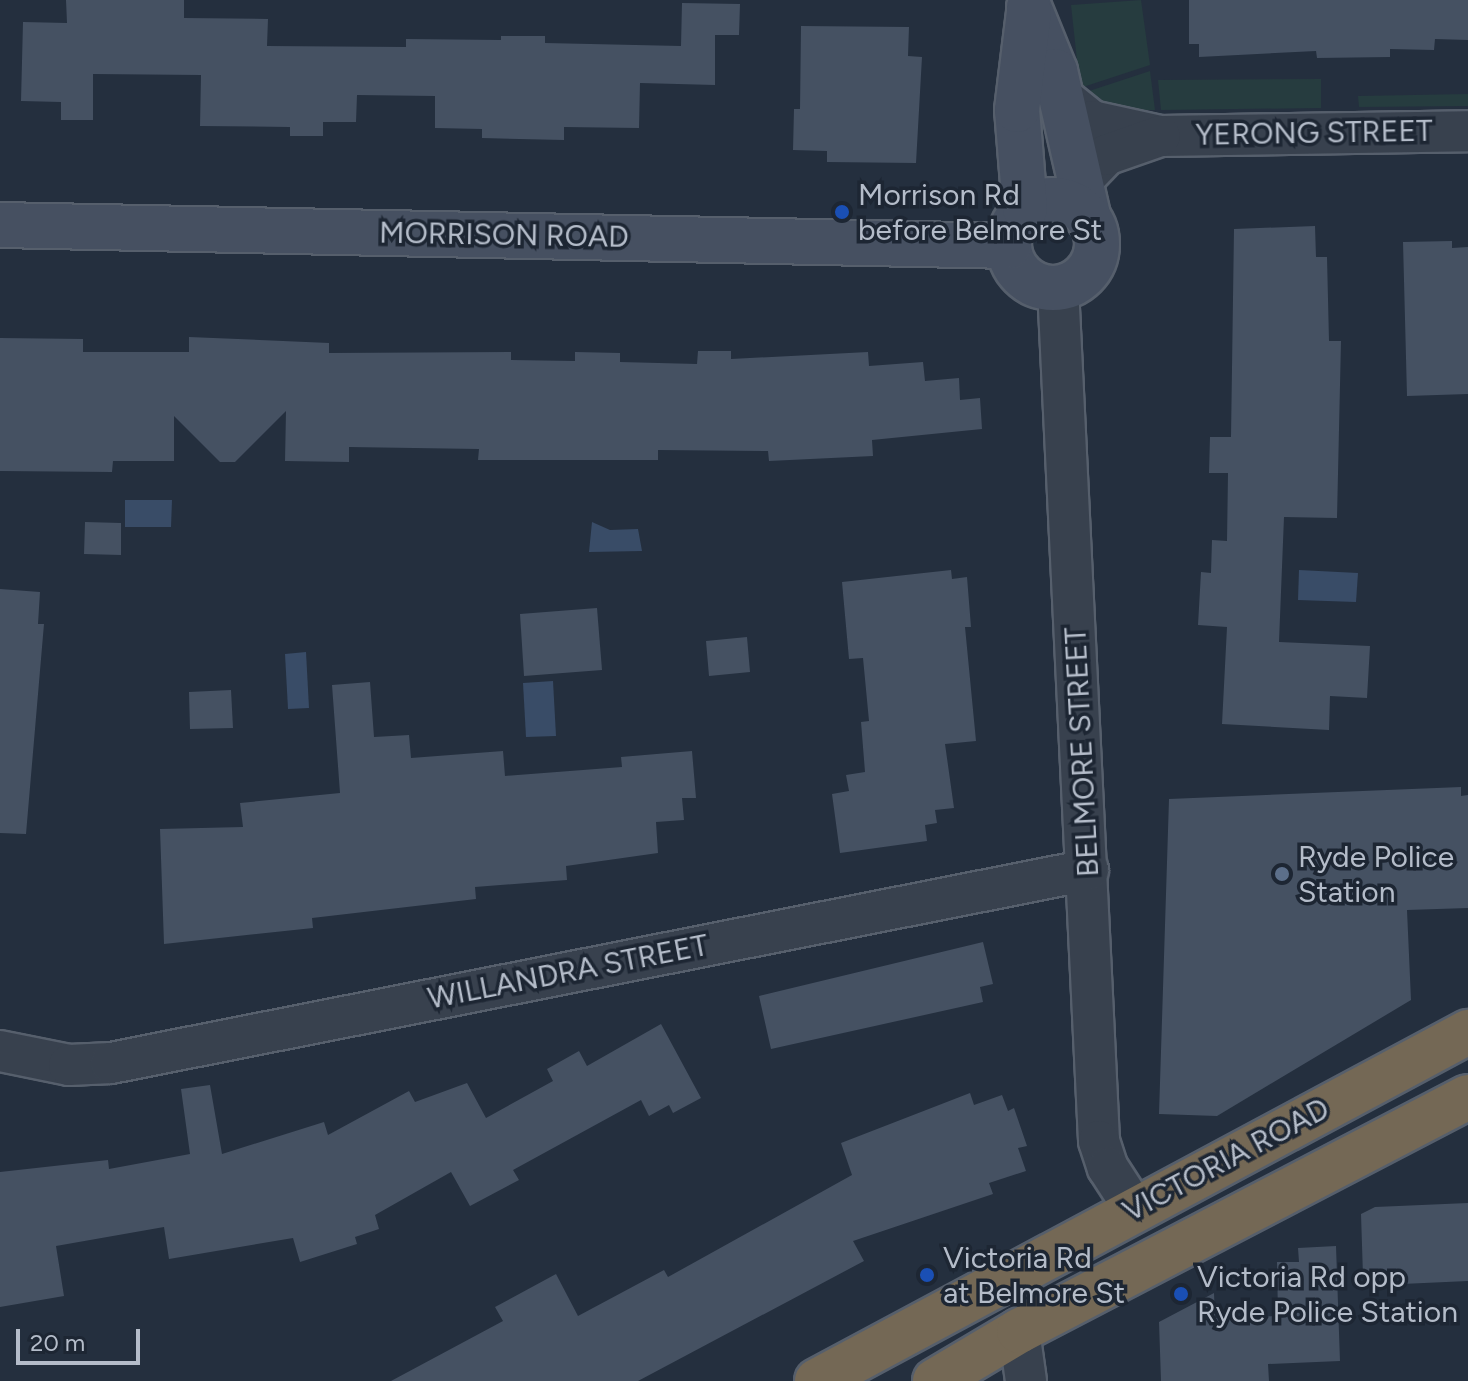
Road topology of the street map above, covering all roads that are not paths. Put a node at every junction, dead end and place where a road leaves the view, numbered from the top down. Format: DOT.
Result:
graph roads {
  1 [pos="1029,4"];
  2 [pos="1062,97"];
  3 [pos="1468,131"];
  4 [pos="1160,136"];
  5 [pos="1081,180"];
  6 [pos="0,225"];
  7 [pos="1017,228"];
  8 [pos="1058,287"];
  9 [pos="1088,870"];
  10 [pos="1468,1032"];
  11 [pos="0,1051"];
  12 [pos="1468,1097"];
  13 [pos="1134,1208"];
  14 [pos="1019,1331"];
  15 [pos="817,1381"];
  16 [pos="935,1381"];
  17 [pos="1026,1381"];
  1 -- 2 [label="street"];
  1 -- 7 [label="street"];
  2 -- 4 [label="street, YERONG STREET"];
  2 -- 5 [label="street"];
  3 -- 4 [label="street, YERONG STREET"];
  4 -- 5 [label="street, YERONG STREET"];
  5 -- 7 [label="street, MORRISON ROAD"];
  5 -- 8 [label="street"];
  6 -- 7 [label="street, MORRISON ROAD"];
  7 -- 8 [label="street"];
  8 -- 9 [label="street, BELMORE STREET"];
  9 -- 11 [label="street, WILLANDRA STREET"];
  9 -- 13 [label="street, BELMORE STREET"];
  10 -- 13 [label="highway, VICTORIA ROAD"];
  12 -- 14 [label="highway, VICTORIA ROAD"];
  13 -- 15 [label="highway, VICTORIA ROAD"];
  14 -- 16 [label="highway, VICTORIA ROAD"];
  14 -- 17 [label="street"];
}
